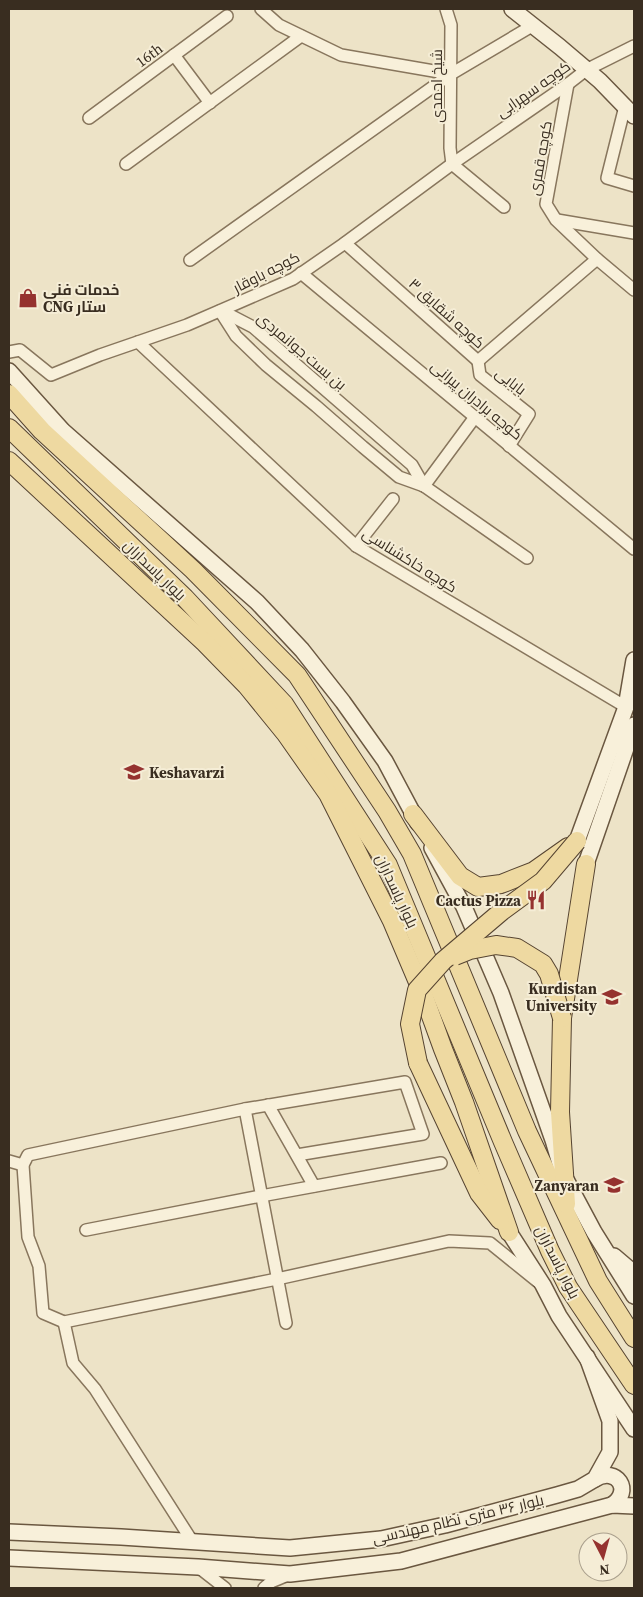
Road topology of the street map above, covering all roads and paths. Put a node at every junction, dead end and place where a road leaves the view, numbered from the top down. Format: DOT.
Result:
graph roads {
  1 [pos="261,9"];
  2 [pos="446,9"];
  3 [pos="512,9"];
  4 [pos="227,16"];
  5 [pos="532,26"];
  6 [pos="301,36"];
  7 [pos="634,46"];
  8 [pos="174,55"];
  9 [pos="586,70"];
  10 [pos="451,74"];
  11 [pos="568,84"];
  12 [pos="210,102"];
  13 [pos="630,111"];
  14 [pos="89,118"];
  15 [pos="126,164"];
  16 [pos="452,164"];
  17 [pos="634,186"];
  18 [pos="504,207"];
  19 [pos="556,220"];
  20 [pos="634,233"];
  21 [pos="345,243"];
  22 [pos="597,259"];
  23 [pos="190,260"];
  24 [pos="301,273"];
  25 [pos="634,290"];
  26 [pos="220,311"];
  27 [pos="138,342"];
  28 [pos="9,352"];
  29 [pos="478,362"];
  30 [pos="9,371"];
  31 [pos="9,394"];
  32 [pos="475,417"];
  33 [pos="9,428"];
  34 [pos="509,446"];
  35 [pos="9,461"];
  36 [pos="424,486"];
  37 [pos="393,499"];
  38 [pos="356,546"];
  39 [pos="634,549"];
  40 [pos="527,558"];
  41 [pos="634,660"];
  42 [pos="626,707"];
  43 [pos="634,725"];
  44 [pos="413,814"];
  45 [pos="366,832"];
  46 [pos="577,841"];
  47 [pos="352,843"];
  48 [pos="586,864"];
  49 [pos="443,961"];
  50 [pos="562,1018"];
  51 [pos="268,1105"];
  52 [pos="245,1109"];
  53 [pos="297,1156"];
  54 [pos="9,1161"];
  55 [pos="441,1163"];
  56 [pos="23,1165"];
  57 [pos="563,1174"];
  58 [pos="314,1186"];
  59 [pos="261,1196"];
  60 [pos="567,1216"];
  61 [pos="86,1230"];
  62 [pos="509,1232"];
  63 [pos="604,1249"];
  64 [pos="634,1273"];
  65 [pos="277,1279"];
  66 [pos="543,1285"];
  67 [pos="634,1296"];
  68 [pos="64,1322"];
  69 [pos="286,1323"];
  70 [pos="634,1338"];
  71 [pos="587,1356"];
  72 [pos="634,1384"];
  73 [pos="634,1429"];
  74 [pos="595,1479"];
  75 [pos="612,1505"];
  76 [pos="634,1506"];
  77 [pos="9,1532"];
  78 [pos="192,1541"];
  79 [pos="9,1558"];
  80 [pos="198,1568"];
  81 [pos="290,1574"];
  82 [pos="225,1588"];
  83 [pos="264,1588"];
  1 -- 6 [label="street"];
  2 -- 10 [label="street, شیخ احمدی"];
  3 -- 5 [label="main road"];
  4 -- 8 [label="street, 16th"];
  5 -- 9 [label="main road"];
  5 -- 10 [label="street"];
  6 -- 10 [label="street"];
  6 -- 12 [label="street"];
  7 -- 9 [label="street, کوچه سهرابی"];
  8 -- 12 [label="street"];
  8 -- 14 [label="street, 16th"];
  9 -- 11 [label="street, کوچه سهرابی"];
  9 -- 13 [label="main road"];
  10 -- 16 [label="street, شیخ احمدی"];
  10 -- 23 [label="street"];
  11 -- 16 [label="street, کوچه سهرابی"];
  11 -- 19 [label="street, کوچه قمری"];
  12 -- 15 [label="street"];
  13 -- 17 [label="street"];
  16 -- 18 [label="street"];
  16 -- 21 [label="street, کوچه باوقار"];
  19 -- 20 [label="street"];
  19 -- 22 [label="street, کوچه قمری"];
  21 -- 24 [label="street, کوچه باوقار"];
  21 -- 29 [label="street, کوچه شقایق ۳"];
  22 -- 25 [label="street, کوچه قمری"];
  22 -- 29 [label="street, کوچه شقایق ۳"];
  24 -- 26 [label="street, کوچه باوقار"];
  24 -- 32 [label="street, کوچه برادران پیرانی"];
  26 -- 27 [label="street, کوچه باوقار"];
  26 -- 36 [label="street, بن بست جوانمردی"];
  26 -- 36 [label="street, بن بست جوانمردی"];
  27 -- 28 [label="street, کوچه باوقار"];
  27 -- 38 [label="street, کوچه خاکشناسی"];
  29 -- 34 [label="street, بابایی"];
  30 -- 44 [label="main road"];
  31 -- 60 [label="main road, بلوار پاسداران"];
  32 -- 34 [label="street, کوچه برادران پیرانی"];
  32 -- 36 [label="street"];
  33 -- 45 [label="main road, بلوار پاسداران"];
  34 -- 39 [label="street, کوچه برادران پیرانی"];
  35 -- 47 [label="main road"];
  36 -- 40 [label="street, بن بست جوانمردی"];
  37 -- 38 [label="street"];
  38 -- 42 [label="street, کوچه خاکشناسی"];
  41 -- 42 [label="main road"];
  42 -- 46 [label="main road"];
  43 -- 48 [label="main road"];
  44 -- 46 [label="main road"];
  44 -- 57 [label="main road"];
  45 -- 47 [label="main road"];
  45 -- 72 [label="main road, بلوار پاسداران"];
  46 -- 49 [label="main road, bridge"];
  47 -- 62 [label="main road"];
  48 -- 50 [label="main road"];
  49 -- 50 [label="main road, bridge"];
  49 -- 62 [label="main road, bridge"];
  50 -- 57 [label="main road"];
  51 -- 52 [label="street"];
  51 -- 53 [label="street"];
  51 -- 53 [label="street"];
  52 -- 56 [label="street"];
  52 -- 59 [label="street"];
  53 -- 58 [label="street"];
  54 -- 56 [label="street"];
  55 -- 58 [label="street"];
  56 -- 68 [label="street"];
  57 -- 60 [label="main road"];
  57 -- 63 [label="main road"];
  58 -- 59 [label="street"];
  59 -- 61 [label="street"];
  59 -- 65 [label="street"];
  60 -- 70 [label="main road, بلوار پاسداران"];
  62 -- 66 [label="main road"];
  63 -- 64 [label="main road"];
  63 -- 67 [label="main road"];
  65 -- 66 [label="street"];
  65 -- 68 [label="street"];
  65 -- 69 [label="street"];
  66 -- 71 [label="main road"];
  68 -- 78 [label="street"];
  71 -- 73 [label="main road"];
  71 -- 74 [label="main road"];
  74 -- 75 [label="main road"];
  74 -- 78 [label="main road, بلوار ۳۶ متری نظام مهندسی"];
  75 -- 76 [label="main road, بلوار ۳۶ متری نظام مهندسی"];
  75 -- 81 [label="main road, بلوار ۳۶ متری نظام مهندسی"];
  77 -- 78 [label="main road, بلوار ۳۶ متری نظام مهندسی"];
  79 -- 80 [label="main road, بلوار ۳۶ متری نظام مهندسی"];
  80 -- 81 [label="main road, بلوار ۳۶ متری نظام مهندسی"];
  80 -- 82 [label="street"];
  81 -- 83 [label="street"];
}
